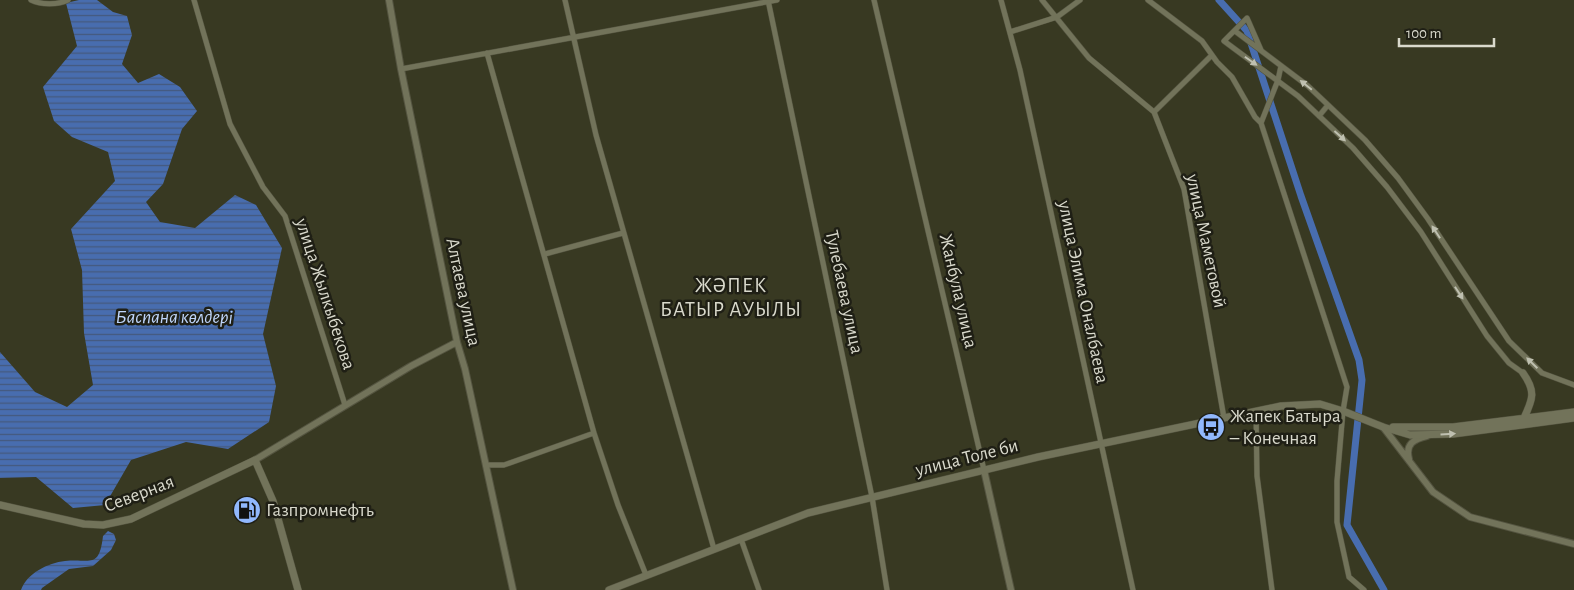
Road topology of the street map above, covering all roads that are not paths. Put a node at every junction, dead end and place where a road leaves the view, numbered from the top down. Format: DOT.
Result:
graph roads {
  1 [pos="31,0"];
  2 [pos="68,0"];
  3 [pos="194,0"];
  4 [pos="389,0"];
  5 [pos="564,0"];
  6 [pos="777,0"];
  7 [pos="874,0"];
  8 [pos="1001,0"];
  9 [pos="1042,0"];
  10 [pos="1080,0"];
  11 [pos="1148,0"];
  12 [pos="768,1"];
  13 [pos="1057,17"];
  14 [pos="1235,31"];
  15 [pos="1010,32"];
  16 [pos="574,36"];
  17 [pos="1261,50"];
  18 [pos="487,53"];
  19 [pos="1212,55"];
  20 [pos="1281,66"];
  21 [pos="401,69"];
  22 [pos="1278,80"];
  23 [pos="1328,105"];
  24 [pos="1154,112"];
  25 [pos="1318,116"];
  26 [pos="1262,123"];
  27 [pos="623,233"];
  28 [pos="545,254"];
  29 [pos="457,342"];
  30 [pos="1523,373"];
  31 [pos="1574,385"];
  32 [pos="345,405"];
  33 [pos="1256,411"];
  34 [pos="1342,411"];
  35 [pos="1574,412"];
  36 [pos="1224,418"];
  37 [pos="1524,418"];
  38 [pos="1574,418"];
  39 [pos="1383,427"];
  40 [pos="594,433"];
  41 [pos="1431,436"];
  42 [pos="1100,444"];
  43 [pos="255,460"];
  44 [pos="1410,460"];
  45 [pos="486,465"];
  46 [pos="984,470"];
  47 [pos="872,497"];
  48 [pos="0,504"];
  49 [pos="741,539"];
  50 [pos="1574,544"];
  51 [pos="714,549"];
  52 [pos="646,575"];
  53 [pos="628,586"];
  54 [pos="298,590"];
  55 [pos="513,590"];
  56 [pos="609,590"];
  57 [pos="759,590"];
  58 [pos="887,590"];
  59 [pos="1011,590"];
  60 [pos="1133,590"];
  61 [pos="1272,590"];
  62 [pos="1364,590"];
  1 -- 2 [label="street"];
  3 -- 32 [label="street, улица Жылкыбекова"];
  4 -- 21 [label="street, Алтаева улица"];
  5 -- 16 [label="street"];
  6 -- 12 [label="street"];
  7 -- 46 [label="street, Жанбула улица"];
  8 -- 15 [label="street, улица Элима Оналбаева"];
  9 -- 13 [label="street, улица Маметовой"];
  10 -- 13 [label="street"];
  11 -- 19 [label="street"];
  12 -- 16 [label="street"];
  12 -- 47 [label="street, Тулебаева улица"];
  13 -- 15 [label="street"];
  13 -- 24 [label="street, улица Маметовой"];
  14 -- 17 [label="street"];
  14 -- 17 [label="street"];
  14 -- 22 [label="street, one-way"];
  15 -- 42 [label="street, улица Элима Оналбаева"];
  16 -- 18 [label="street"];
  16 -- 27 [label="street"];
  17 -- 20 [label="street"];
  18 -- 21 [label="street"];
  18 -- 28 [label="street"];
  19 -- 24 [label="street"];
  19 -- 26 [label="street"];
  20 -- 22 [label="street"];
  23 -- 20 [label="street, one-way"];
  21 -- 29 [label="street, Алтаева улица"];
  22 -- 25 [label="street"];
  22 -- 26 [label="street"];
  23 -- 25 [label="street"];
  31 -- 23 [label="street, one-way"];
  24 -- 36 [label="street, улица Маметовой"];
  25 -- 30 [label="street, one-way"];
  26 -- 34 [label="street"];
  27 -- 28 [label="street"];
  27 -- 51 [label="street"];
  28 -- 40 [label="street"];
  29 -- 32 [label="street"];
  29 -- 45 [label="street, Алтаева улица"];
  30 -- 37 [label="main road"];
  32 -- 43 [label="street"];
  33 -- 34 [label="main road, улица Толе би"];
  33 -- 36 [label="main road, улица Толе би"];
  33 -- 61 [label="street"];
  34 -- 39 [label="main road, улица Толе би"];
  34 -- 62 [label="street"];
  35 -- 37 [label="main road"];
  36 -- 42 [label="main road, улица Толе би"];
  37 -- 39 [label="main road"];
  41 -- 38 [label="main road, улица Толе би, one-way"];
  39 -- 41 [label="main road, улица Толе би"];
  39 -- 44 [label="street"];
  40 -- 45 [label="street"];
  40 -- 52 [label="street"];
  41 -- 44 [label="street"];
  42 -- 46 [label="main road, улица Толе би"];
  42 -- 60 [label="street, улица Элима Оналбаева"];
  43 -- 48 [label="main road, Северная"];
  43 -- 54 [label="main road"];
  44 -- 50 [label="street"];
  45 -- 55 [label="street, Алтаева улица"];
  46 -- 47 [label="main road, улица Толе би"];
  46 -- 59 [label="street, Жанбула улица"];
  47 -- 49 [label="main road, улица Толе би"];
  47 -- 58 [label="street, Тулебаева улица"];
  49 -- 51 [label="main road, улица Толе би"];
  49 -- 57 [label="street"];
  51 -- 52 [label="main road, улица Толе би"];
  52 -- 53 [label="main road, улица Толе би"];
  53 -- 56 [label="main road, улица Толе би"];
}
